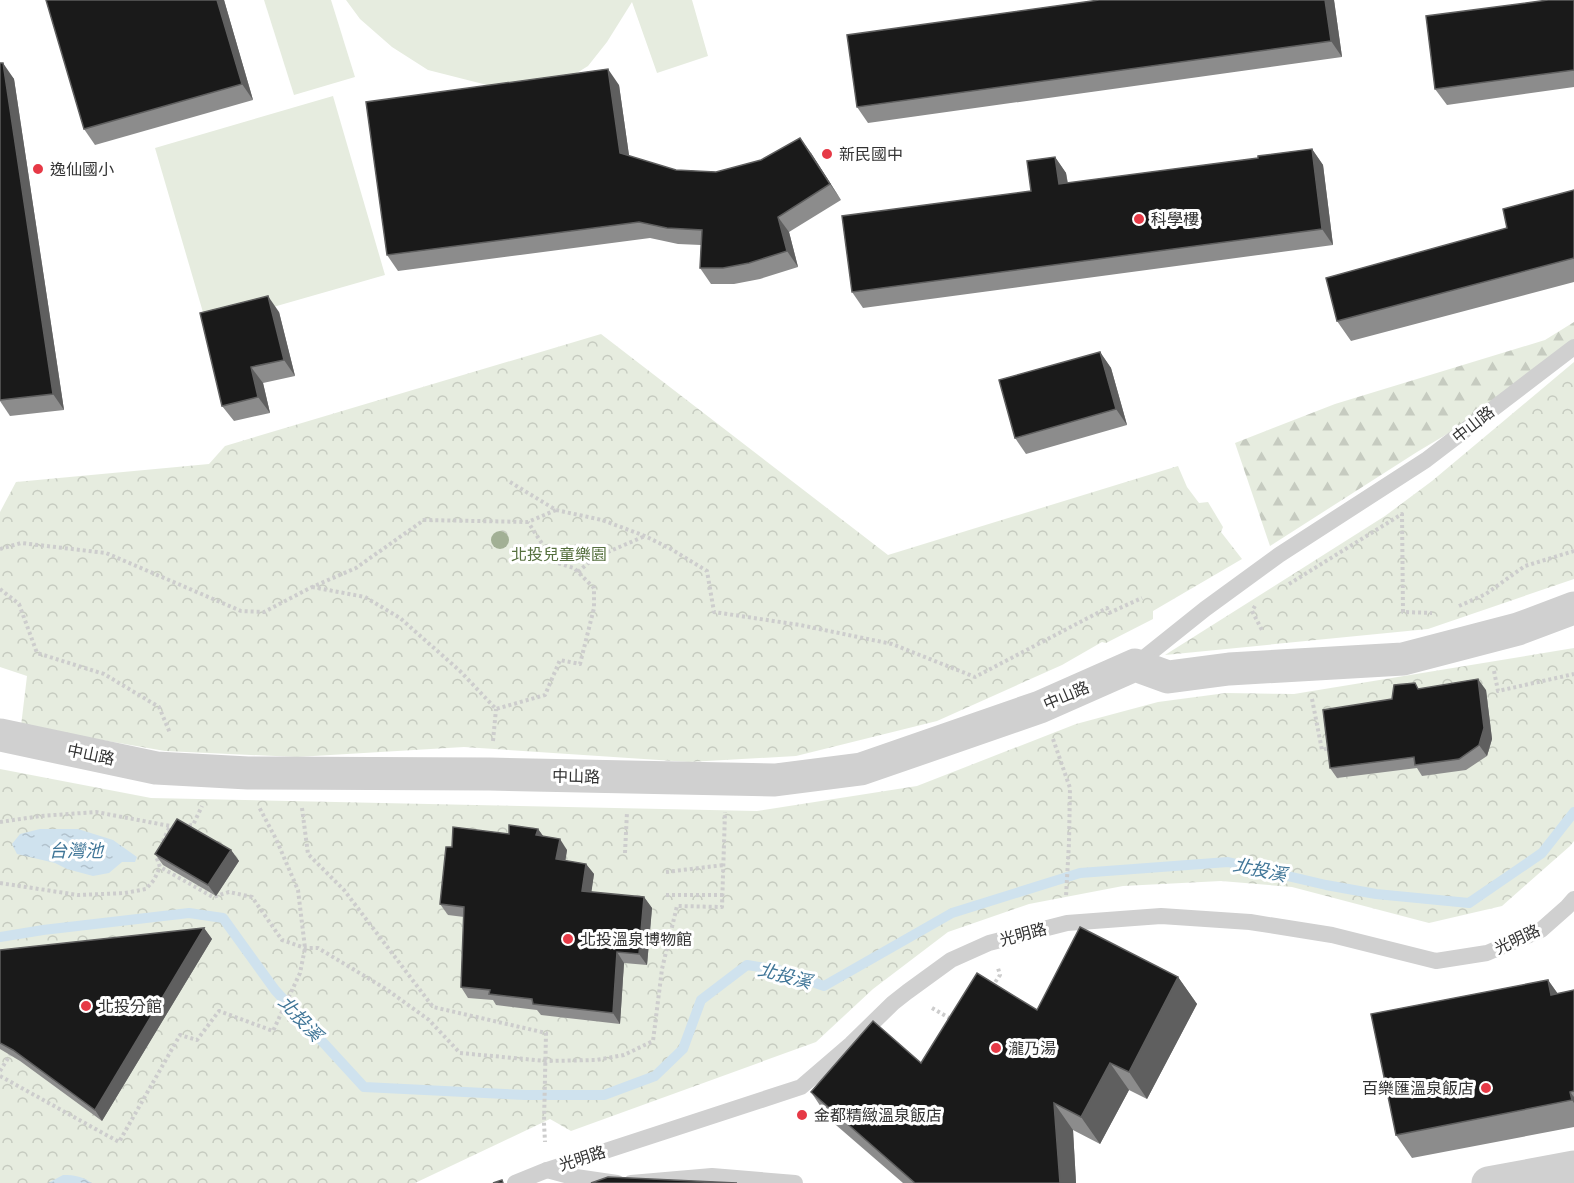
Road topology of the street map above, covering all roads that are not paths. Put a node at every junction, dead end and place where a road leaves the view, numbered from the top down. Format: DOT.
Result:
graph roads {
  1 [pos="1574,347"];
  2 [pos="1574,608"];
  3 [pos="1135,665"];
  4 [pos="0,735"];
  5 [pos="1574,899"];
  6 [pos="1574,1167"];
  7 [pos="547,1170"];
  8 [pos="515,1183"];
  9 [pos="617,1183"];
  10 [pos="631,1183"];
  11 [pos="795,1183"];
  12 [pos="1488,1183"];
  1 -- 3 [label="lane, 中山路"];
  2 -- 3 [label="street"];
  3 -- 4 [label="street, 中山路"];
  5 -- 7 [label="lane, 光明路"];
  6 -- 12 [label="street"];
  7 -- 8 [label="lane, 光明路"];
  7 -- 9 [label="lane"];
  10 -- 11 [label="lane"];
}
